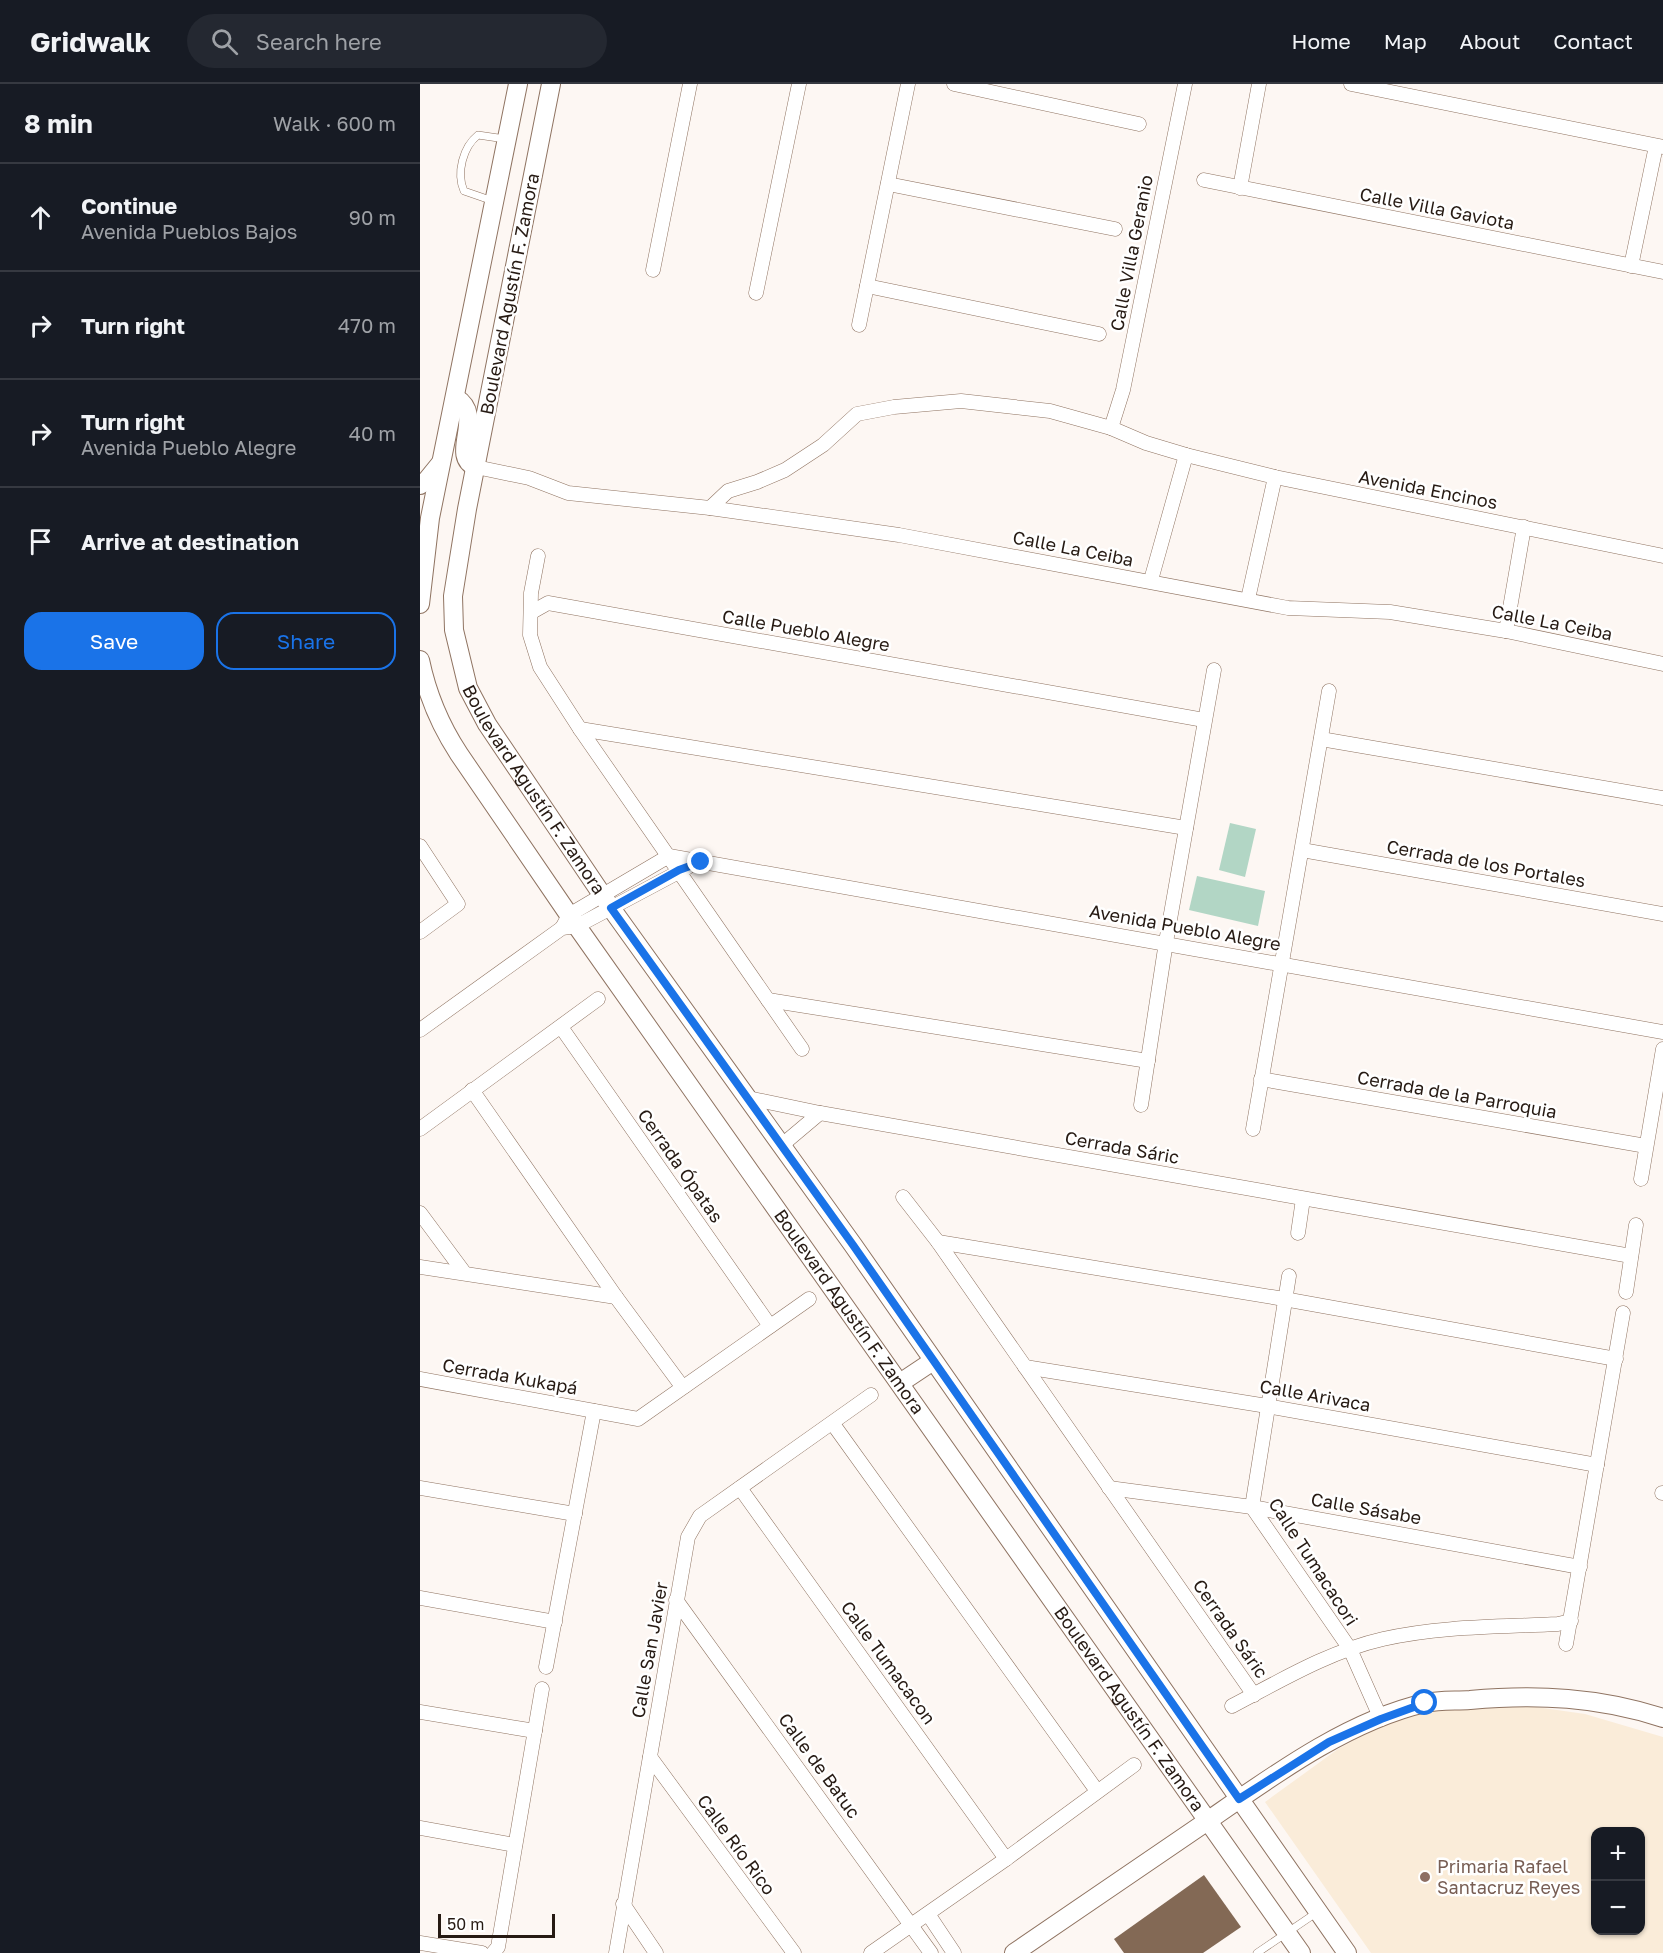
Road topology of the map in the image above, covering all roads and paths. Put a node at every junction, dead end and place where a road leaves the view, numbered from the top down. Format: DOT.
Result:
graph roads {
  1 [pos="518,84"];
  2 [pos="551,84"];
  3 [pos="690,84"];
  4 [pos="799,84"];
  5 [pos="908,84"];
  6 [pos="954,84"];
  7 [pos="1185,84"];
  8 [pos="1259,84"];
  9 [pos="1351,84"];
  10 [pos="1139,123"];
  11 [pos="507,139"];
  12 [pos="1659,146"];
  13 [pos="1204,180"];
  14 [pos="888,184"];
  15 [pos="1240,188"];
  16 [pos="497,194"];
  17 [pos="529,196"];
  18 [pos="1114,229"];
  19 [pos="1631,266"];
  20 [pos="653,270"];
  21 [pos="1663,272"];
  22 [pos="867,286"];
  23 [pos="756,293"];
  24 [pos="860,325"];
  25 [pos="1099,334"];
  26 [pos="456,398"];
  27 [pos="1110,428"];
  28 [pos="1186,455"];
  29 [pos="443,460"];
  30 [pos="476,467"];
  31 [pos="1275,477"];
  32 [pos="420,485"];
  33 [pos="710,508"];
  34 [pos="426,514"];
  35 [pos="1524,527"];
  36 [pos="538,556"];
  37 [pos="1663,556"];
  38 [pos="1151,580"];
  39 [pos="421,585"];
  40 [pos="1248,599"];
  41 [pos="420,604"];
  42 [pos="532,612"];
  43 [pos="1506,631"];
  44 [pos="420,660"];
  45 [pos="1663,664"];
  46 [pos="1214,670"];
  47 [pos="1329,691"];
  48 [pos="1204,720"];
  49 [pos="580,729"];
  50 [pos="1321,739"];
  51 [pos="1663,798"];
  52 [pos="1186,828"];
  53 [pos="420,846"];
  54 [pos="1302,850"];
  55 [pos="669,856"];
  56 [pos="701,862"];
  57 [pos="679,870"];
  58 [pos="607,900"];
  59 [pos="1663,914"];
  60 [pos="570,923"];
  61 [pos="420,932"];
  62 [pos="1166,942"];
  63 [pos="1280,963"];
  64 [pos="598,999"];
  65 [pos="768,1000"];
  66 [pos="561,1027"];
  67 [pos="420,1030"];
  68 [pos="1663,1032"];
  69 [pos="802,1049"];
  70 [pos="1663,1049"];
  71 [pos="1148,1061"];
  72 [pos="1261,1079"];
  73 [pos="472,1090"];
  74 [pos="748,1098"];
  75 [pos="1142,1105"];
  76 [pos="820,1113"];
  77 [pos="420,1129"];
  78 [pos="1253,1129"];
  79 [pos="782,1145"];
  80 [pos="1646,1146"];
  81 [pos="1641,1179"];
  82 [pos="903,1197"];
  83 [pos="1303,1199"];
  84 [pos="420,1213"];
  85 [pos="1636,1225"];
  86 [pos="1298,1233"];
  87 [pos="938,1242"];
  88 [pos="1631,1256"];
  89 [pos="420,1267"];
  90 [pos="463,1271"];
  91 [pos="1289,1276"];
  92 [pos="1626,1292"];
  93 [pos="616,1297"];
  94 [pos="809,1299"];
  95 [pos="1284,1299"];
  96 [pos="1623,1313"];
  97 [pos="770,1326"];
  98 [pos="1616,1359"];
  99 [pos="933,1361"];
  100 [pos="1025,1367"];
  101 [pos="420,1379"];
  102 [pos="900,1383"];
  103 [pos="685,1386"];
  104 [pos="871,1395"];
  105 [pos="1267,1406"];
  106 [pos="594,1411"];
  107 [pos="832,1424"];
  108 [pos="1597,1465"];
  109 [pos="420,1488"];
  110 [pos="740,1488"];
  111 [pos="1109,1488"];
  112 [pos="1252,1507"];
  113 [pos="575,1514"];
  114 [pos="1580,1567"];
  115 [pos="420,1598"];
  116 [pos="676,1600"];
  117 [pos="1571,1621"];
  118 [pos="555,1622"];
  119 [pos="1566,1644"];
  120 [pos="1350,1649"];
  121 [pos="546,1667"];
  122 [pos="542,1689"];
  123 [pos="1254,1695"];
  124 [pos="1232,1706"];
  125 [pos="420,1712"];
  126 [pos="1663,1718"];
  127 [pos="1381,1719"];
  128 [pos="535,1731"];
  129 [pos="650,1757"];
  130 [pos="1134,1766"];
  131 [pos="1097,1791"];
  132 [pos="1239,1799"];
  133 [pos="1208,1821"];
  134 [pos="420,1828"];
  135 [pos="515,1845"];
  136 [pos="1006,1860"];
  137 [pos="623,1904"];
  138 [pos="1318,1911"];
  139 [pos="928,1914"];
  140 [pos="912,1924"];
  141 [pos="1286,1932"];
  142 [pos="420,1943"];
  143 [pos="493,1953"];
  144 [pos="616,1953"];
  145 [pos="656,1953"];
  146 [pos="794,1953"];
  147 [pos="871,1953"];
  148 [pos="932,1953"];
  149 [pos="954,1953"];
  150 [pos="1014,1953"];
  151 [pos="1257,1953"];
  152 [pos="1301,1953"];
  153 [pos="1347,1953"];
  1 -- 11 [label="street, Boulevard Agustín F. Zamora"];
  2 -- 17 [label="street, Boulevard Agustín F. Zamora"];
  3 -- 20 [label="street"];
  4 -- 23 [label="street"];
  5 -- 14 [label="street"];
  6 -- 10 [label="street"];
  7 -- 27 [label="street, Calle Villa Geranio"];
  8 -- 15 [label="street"];
  9 -- 12 [label="street"];
  11 -- 16 [label="street, Boulevard Agustín F. Zamora"];
  11 -- 16 [label="lane"];
  12 -- 19 [label="street"];
  13 -- 15 [label="street, Calle Villa Gaviota"];
  14 -- 18 [label="street"];
  14 -- 22 [label="street"];
  15 -- 19 [label="street, Calle Villa Gaviota"];
  16 -- 17 [label="street"];
  16 -- 26 [label="street, Boulevard Agustín F. Zamora"];
  17 -- 30 [label="street, Boulevard Agustín F. Zamora"];
  19 -- 21 [label="street, Calle Villa Gaviota"];
  22 -- 24 [label="street"];
  22 -- 25 [label="street"];
  26 -- 29 [label="street, Boulevard Agustín F. Zamora"];
  26 -- 30 [label="street"];
  27 -- 28 [label="street, Avenida Encinos"];
  27 -- 33 [label="street, Avenida Encinos"];
  28 -- 31 [label="street, Avenida Encinos"];
  28 -- 38 [label="street"];
  29 -- 32 [label="street"];
  29 -- 34 [label="street, Boulevard Agustín F. Zamora"];
  30 -- 33 [label="street, Calle La Ceiba"];
  30 -- 58 [label="street, Boulevard Agustín F. Zamora"];
  31 -- 35 [label="street, Avenida Encinos"];
  31 -- 40 [label="street"];
  33 -- 38 [label="street, Calle La Ceiba"];
  34 -- 39 [label="street, Boulevard Agustín F. Zamora"];
  35 -- 37 [label="street, Avenida Encinos"];
  35 -- 43 [label="street"];
  36 -- 42 [label="street"];
  38 -- 40 [label="street, Calle La Ceiba"];
  39 -- 41 [label="street, Boulevard Agustín F. Zamora"];
  40 -- 43 [label="street, Calle La Ceiba"];
  42 -- 48 [label="street, Calle Pueblo Alegre"];
  42 -- 49 [label="street"];
  43 -- 45 [label="street, Calle La Ceiba"];
  44 -- 60 [label="street, Boulevard Agustín F. Zamora"];
  46 -- 48 [label="street"];
  47 -- 50 [label="street"];
  48 -- 52 [label="street"];
  49 -- 52 [label="street"];
  49 -- 55 [label="street"];
  50 -- 51 [label="street"];
  50 -- 54 [label="street"];
  52 -- 62 [label="street"];
  53 -- 61 [label="street"];
  54 -- 59 [label="street, Cerrada de los Portales"];
  54 -- 63 [label="street"];
  55 -- 56 [label="street, Avenida Pueblo Alegre"];
  55 -- 57 [label="street"];
  55 -- 58 [label="street, Avenida Pueblo Alegre"];
  56 -- 57 [label="street, Avenida Pueblo Alegre"];
  56 -- 62 [label="street, Avenida Pueblo Alegre"];
  57 -- 58 [label="street, Avenida Pueblo Alegre"];
  57 -- 65 [label="street"];
  58 -- 60 [label="street, Avenida Pueblo Alegre"];
  58 -- 74 [label="street, Boulevard Agustín F. Zamora"];
  60 -- 67 [label="street, Avenida Pueblo Alegre"];
  60 -- 102 [label="street, Boulevard Agustín F. Zamora"];
  62 -- 63 [label="street, Avenida Pueblo Alegre"];
  62 -- 71 [label="street"];
  63 -- 68 [label="street, Avenida Pueblo Alegre"];
  63 -- 72 [label="street"];
  64 -- 66 [label="street"];
  65 -- 69 [label="street"];
  65 -- 71 [label="street"];
  66 -- 73 [label="street"];
  66 -- 97 [label="street, Cerrada Ópatas"];
  70 -- 80 [label="street"];
  71 -- 75 [label="street"];
  72 -- 78 [label="street"];
  72 -- 80 [label="street, Cerrada de la Parroquia"];
  73 -- 77 [label="street"];
  73 -- 93 [label="street"];
  74 -- 76 [label="street, Cerrada Sáric"];
  74 -- 79 [label="street, Boulevard Agustín F. Zamora"];
  76 -- 79 [label="street"];
  76 -- 83 [label="street, Cerrada Sáric"];
  79 -- 99 [label="street, Boulevard Agustín F. Zamora"];
  80 -- 81 [label="street"];
  82 -- 87 [label="street, Cerrada Sáric"];
  83 -- 86 [label="street"];
  83 -- 88 [label="street, Cerrada Sáric"];
  84 -- 90 [label="street"];
  85 -- 88 [label="street"];
  87 -- 95 [label="street"];
  87 -- 100 [label="street, Cerrada Sáric"];
  88 -- 92 [label="street"];
  89 -- 90 [label="street"];
  90 -- 93 [label="street"];
  91 -- 95 [label="street, Calle Tumacacori"];
  93 -- 103 [label="street"];
  94 -- 97 [label="street"];
  95 -- 98 [label="street"];
  95 -- 105 [label="street, Calle Tumacacori"];
  96 -- 98 [label="street"];
  97 -- 103 [label="street"];
  98 -- 108 [label="street"];
  99 -- 102 [label="street"];
  99 -- 132 [label="street, Boulevard Agustín F. Zamora"];
  100 -- 105 [label="street, Calle Arivaca"];
  100 -- 111 [label="street, Cerrada Sáric"];
  101 -- 106 [label="street, Cerrada Kukapá"];
  102 -- 133 [label="street, Boulevard Agustín F. Zamora"];
  103 -- 106 [label="street, Cerrada Kukapá"];
  104 -- 107 [label="street, Calle San Javier"];
  105 -- 108 [label="street, Calle Arivaca"];
  105 -- 112 [label="street, Calle Tumacacori"];
  106 -- 113 [label="street, Cerrada Kukapá"];
  107 -- 110 [label="street, Calle San Javier"];
  107 -- 131 [label="street"];
  108 -- 114 [label="street"];
  109 -- 113 [label="street"];
  110 -- 116 [label="street, Calle San Javier"];
  110 -- 136 [label="street, Calle Tumacacon"];
  111 -- 112 [label="street, Calle Sásabe"];
  111 -- 123 [label="street, Cerrada Sáric"];
  112 -- 114 [label="street, Calle Sásabe"];
  112 -- 120 [label="street, Calle Tumacacori"];
  113 -- 118 [label="street, Cerrada Kukapá"];
  114 -- 117 [label="street"];
  115 -- 118 [label="street"];
  116 -- 129 [label="street, Calle San Javier"];
  116 -- 140 [label="street, Calle de Batuc"];
  117 -- 119 [label="street"];
  117 -- 120 [label="street, Cerrada Sáric"];
  118 -- 121 [label="street, Cerrada Kukapá"];
  120 -- 123 [label="street, Cerrada Sáric"];
  120 -- 127 [label="street, Calle Tumacacori"];
  122 -- 128 [label="street"];
  123 -- 124 [label="street"];
  125 -- 128 [label="street"];
  126 -- 127 [label="street"];
  127 -- 132 [label="street"];
  128 -- 135 [label="street"];
  129 -- 137 [label="street, Calle San Javier"];
  129 -- 146 [label="street, Calle Río Rico"];
  130 -- 131 [label="street"];
  131 -- 136 [label="street"];
  132 -- 133 [label="street"];
  132 -- 138 [label="street, Boulevard Agustín F. Zamora"];
  133 -- 141 [label="street, Boulevard Agustín F. Zamora"];
  133 -- 150 [label="street"];
  134 -- 135 [label="street"];
  135 -- 143 [label="street"];
  136 -- 139 [label="street"];
  137 -- 144 [label="street, Calle San Javier"];
  137 -- 145 [label="street"];
  138 -- 141 [label="lane"];
  138 -- 153 [label="street, Boulevard Agustín F. Zamora"];
  139 -- 140 [label="street"];
  139 -- 149 [label="street"];
  140 -- 147 [label="street"];
  140 -- 148 [label="street, Calle de Batuc"];
  141 -- 151 [label="lane"];
  141 -- 152 [label="street, Boulevard Agustín F. Zamora"];
  142 -- 143 [label="street"];
}
